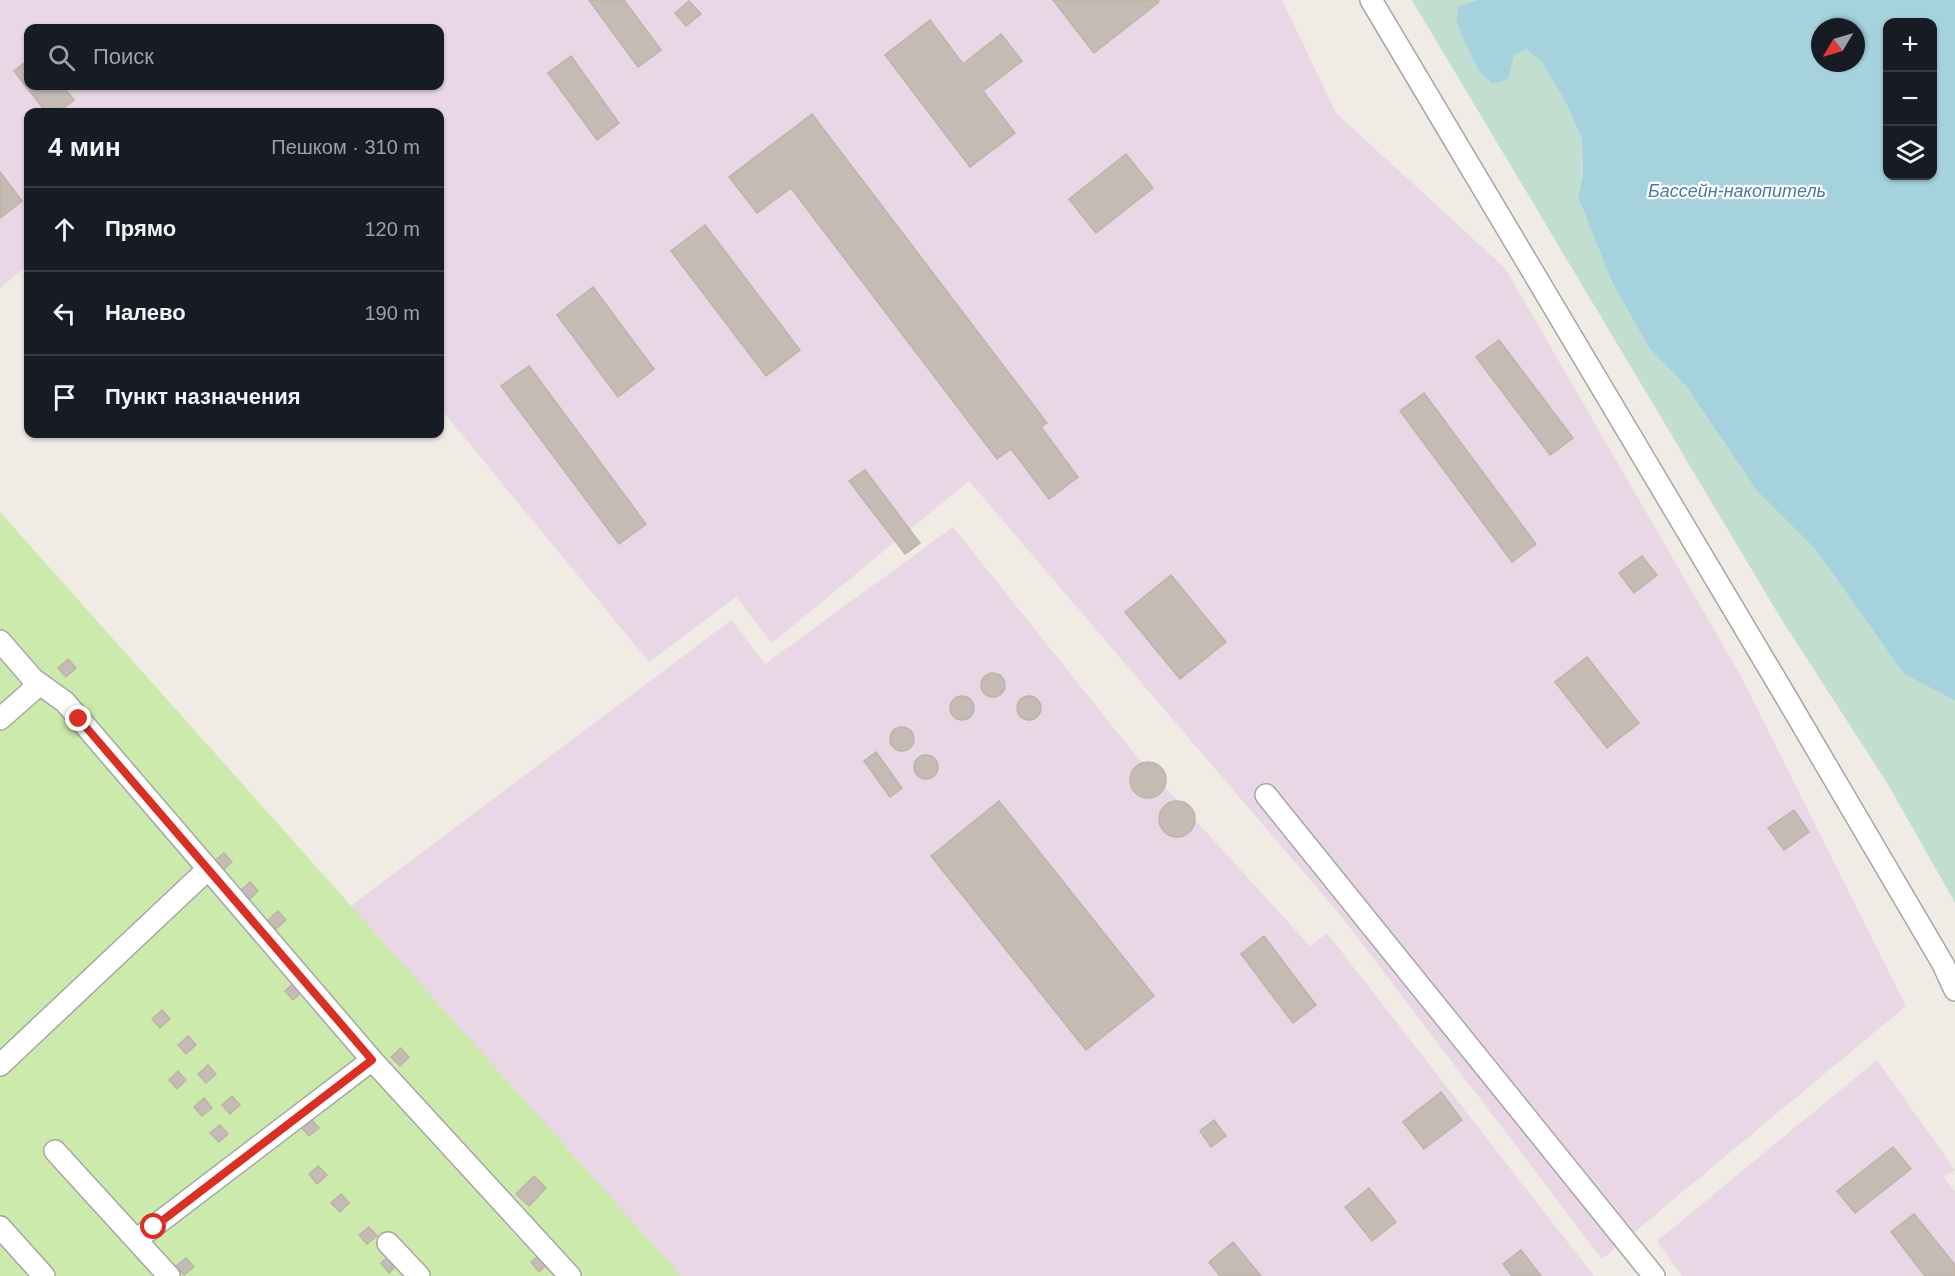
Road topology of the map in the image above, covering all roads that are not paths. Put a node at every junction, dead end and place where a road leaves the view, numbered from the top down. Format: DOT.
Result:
graph roads {
  1 [pos="1371,0"];
  2 [pos="0,641"];
  3 [pos="33,679"];
  4 [pos="0,719"];
  5 [pos="1266,795"];
  6 [pos="208,869"];
  7 [pos="1955,990"];
  8 [pos="372,1060"];
  9 [pos="0,1065"];
  10 [pos="56,1151"];
  11 [pos="0,1227"];
  12 [pos="136,1240"];
  13 [pos="388,1243"];
  14 [pos="44,1276"];
  15 [pos="169,1276"];
  16 [pos="419,1276"];
  17 [pos="570,1276"];
  18 [pos="1654,1276"];
  1 -- 7 [label="street"];
  2 -- 3 [label="street"];
  3 -- 4 [label="street"];
  3 -- 6 [label="street"];
  5 -- 18 [label="street"];
  6 -- 8 [label="street"];
  6 -- 9 [label="street"];
  8 -- 12 [label="street"];
  8 -- 17 [label="street"];
  10 -- 12 [label="street"];
  11 -- 14 [label="street"];
  12 -- 15 [label="street"];
  13 -- 16 [label="street"];
}
